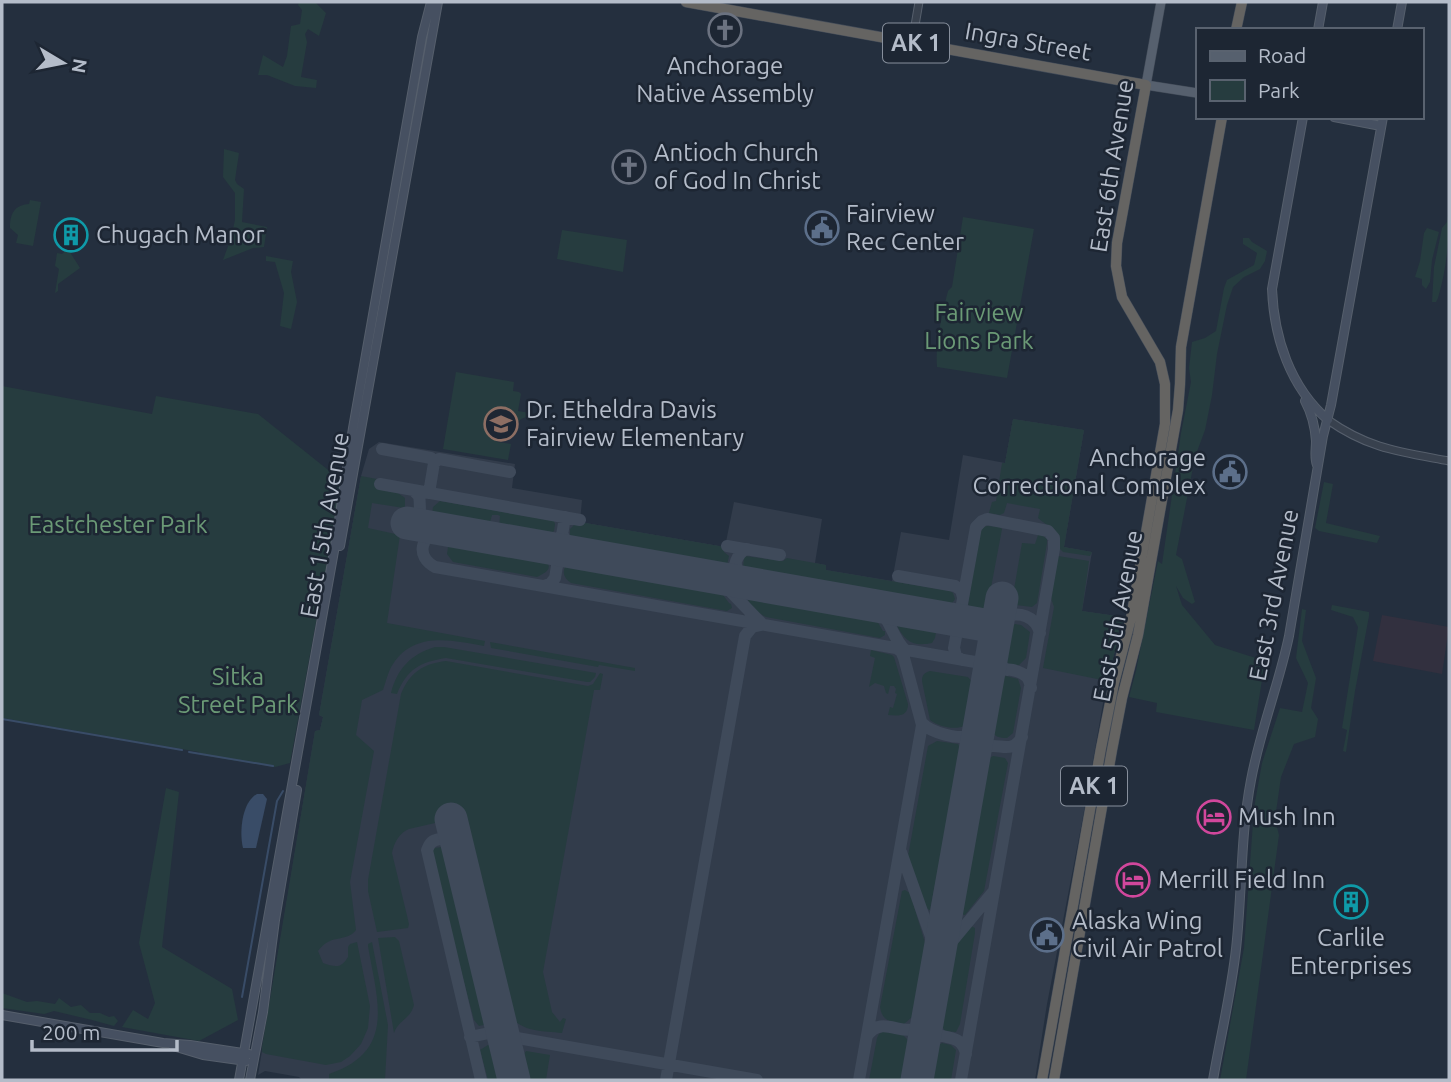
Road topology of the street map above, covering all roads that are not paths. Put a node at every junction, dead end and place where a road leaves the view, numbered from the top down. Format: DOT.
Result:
graph roads {
  1 [pos="431,2"];
  2 [pos="438,2"];
  3 [pos="686,2"];
  4 [pos="919,2"];
  5 [pos="1161,2"];
  6 [pos="1242,2"];
  7 [pos="1323,2"];
  8 [pos="1402,2"];
  9 [pos="1236,28"];
  10 [pos="1318,28"];
  11 [pos="1397,28"];
  12 [pos="912,43"];
  13 [pos="1146,85"];
  14 [pos="1196,93"];
  15 [pos="1222,119"];
  16 [pos="1303,119"];
  17 [pos="1344,119"];
  18 [pos="1381,120"];
  19 [pos="1282,350"];
  20 [pos="1328,420"];
  21 [pos="1449,461"];
  22 [pos="1318,468"];
  23 [pos="1153,494"];
  24 [pos="2,1015"];
  25 [pos="243,1057"];
  26 [pos="255,1059"];
  27 [pos="239,1080"];
  28 [pos="250,1080"];
  29 [pos="1042,1080"];
  30 [pos="1054,1080"];
  31 [pos="1213,1080"];
  1 -- 25 [label="main road, East 15th Avenue"];
  2 -- 26 [label="main road, East 15th Avenue"];
  3 -- 12 [label="highway, Ingra Street / AK 1"];
  4 -- 12 [label="street"];
  5 -- 13 [label="main road, East 6th Avenue"];
  6 -- 9 [label="highway"];
  7 -- 10 [label="main road"];
  8 -- 11 [label="main road"];
  12 -- 13 [label="highway, Ingra Street / AK 1"];
  13 -- 14 [label="main road, Ingra Street"];
  13 -- 23 [label="highway, East 6th Avenue / AK 1"];
  15 -- 30 [label="highway, East 5th Avenue / AK 1"];
  16 -- 19 [label="main road"];
  17 -- 18 [label="main road"];
  18 -- 20 [label="main road, East 3rd Avenue"];
  19 -- 20 [label="main road"];
  19 -- 22 [label="main road"];
  20 -- 21 [label="street"];
  20 -- 22 [label="main road, East 3rd Avenue"];
  22 -- 31 [label="main road, East 3rd Avenue"];
  23 -- 29 [label="highway, East 5th Avenue / AK 1"];
  24 -- 25 [label="main road"];
  25 -- 26 [label="main road"];
  25 -- 27 [label="main road, East 15th Avenue"];
  26 -- 28 [label="main road, East 15th Avenue"];
}
